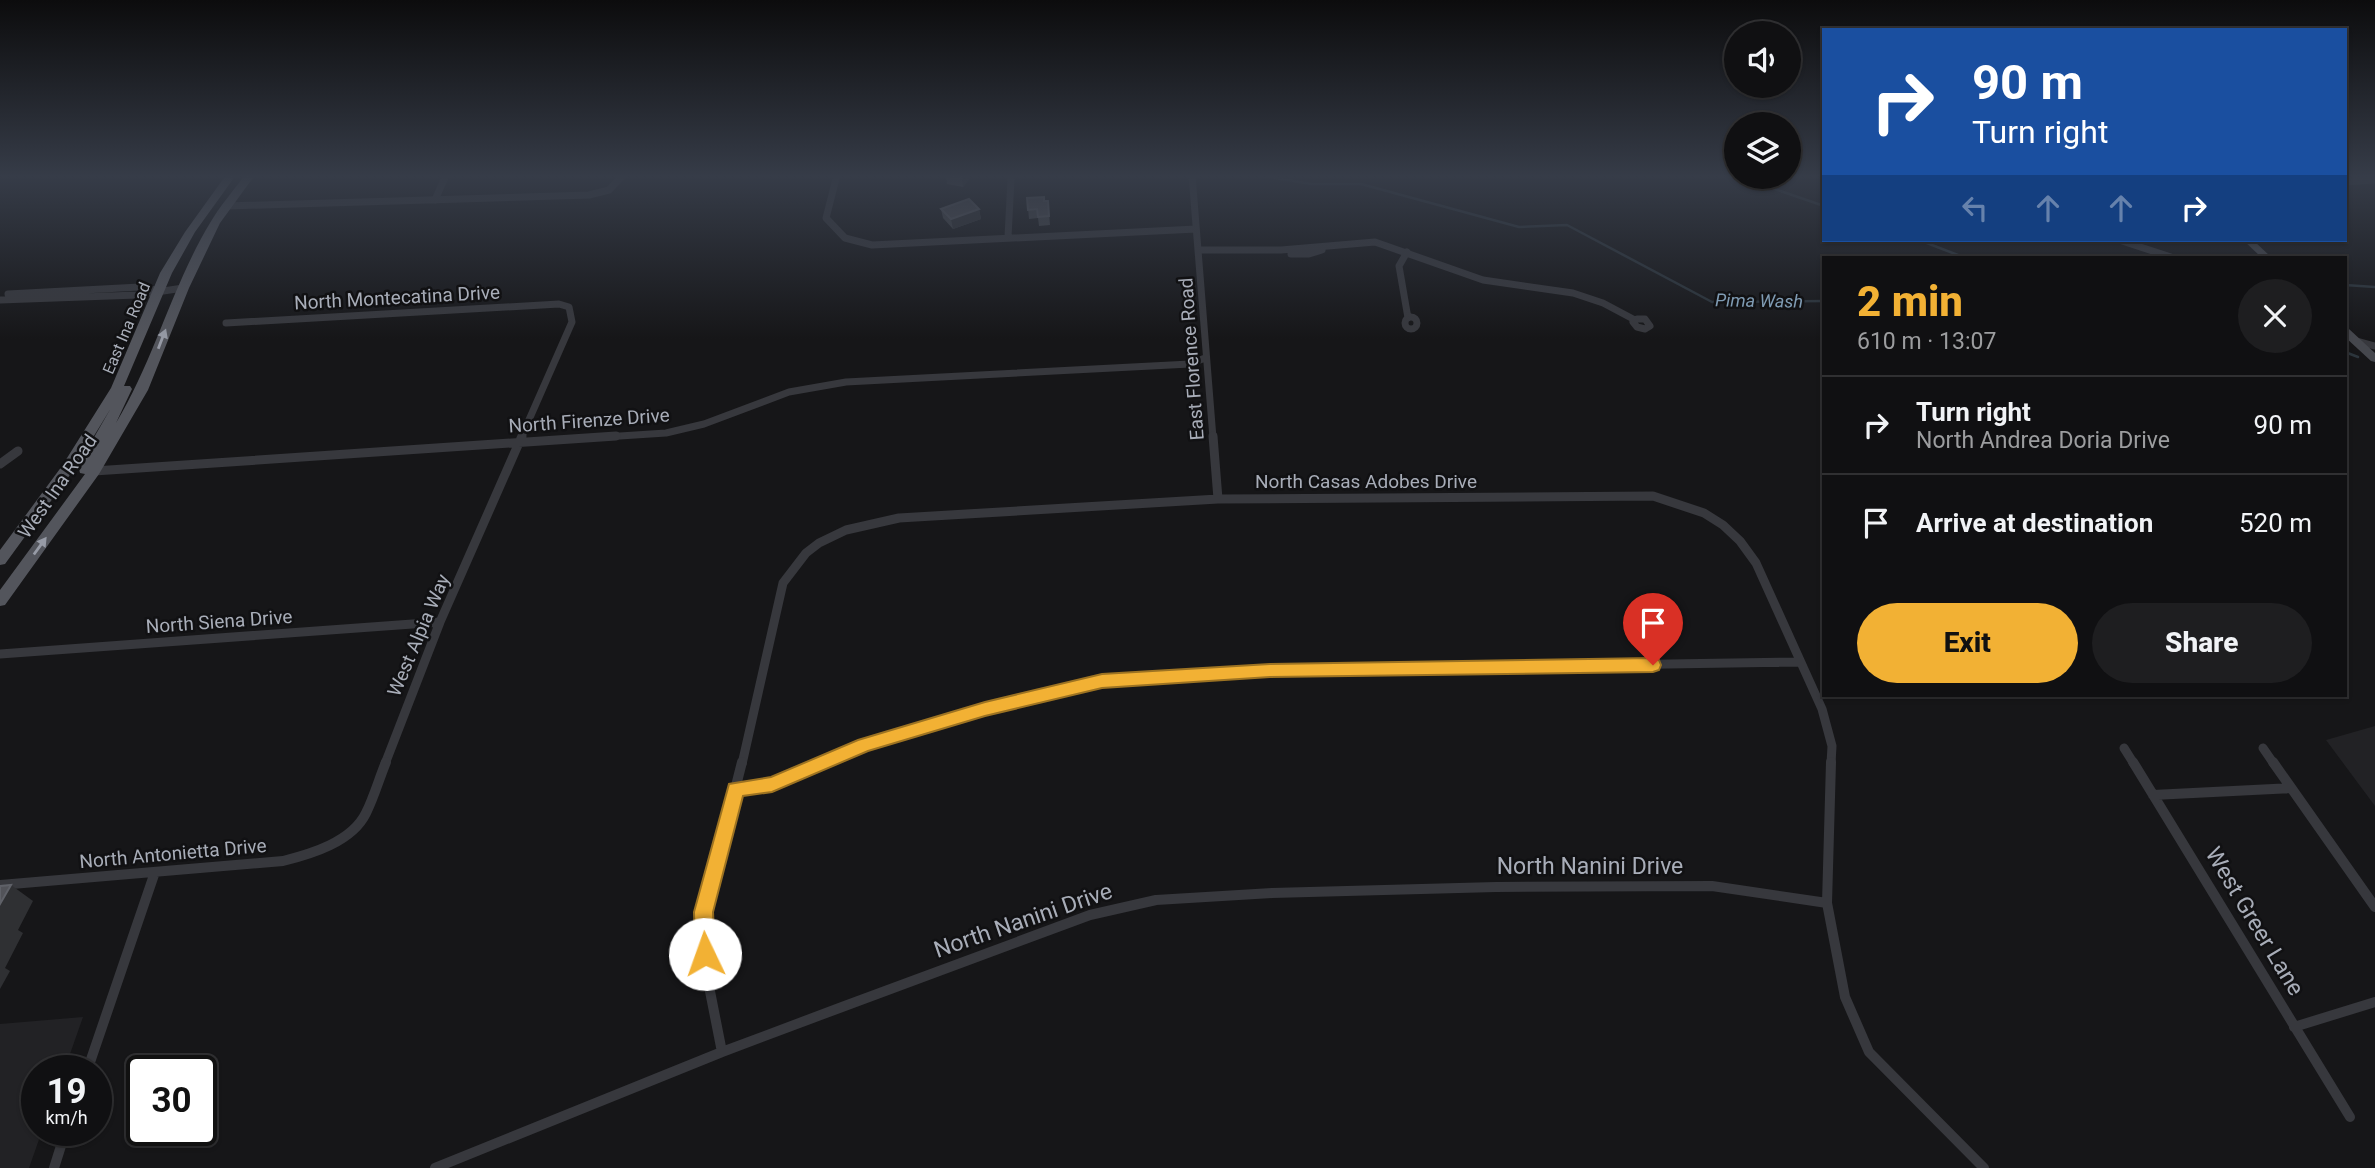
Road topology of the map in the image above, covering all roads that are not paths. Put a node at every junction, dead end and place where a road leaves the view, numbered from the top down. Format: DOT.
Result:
graph roads {
  1 [pos="1196,229"];
  2 [pos="192,230"];
  3 [pos="212,230"];
  4 [pos="833,230"];
  5 [pos="1008,230"];
  6 [pos="1184,230"];
  7 [pos="1008,237"];
  8 [pos="2125,242"];
  9 [pos="2250,242"];
  10 [pos="1198,250"];
  11 [pos="1407,252"];
  12 [pos="2168,256"];
  13 [pos="2265,256"];
  14 [pos="183,288"];
  15 [pos="160,291"];
  16 [pos="0,294"];
  17 [pos="0,300"];
  18 [pos="569,307"];
  19 [pos="1408,318"];
  20 [pos="1634,320"];
  21 [pos="226,323"];
  22 [pos="2347,333"];
  23 [pos="2356,341"];
  24 [pos="2375,346"];
  25 [pos="1205,358"];
  26 [pos="2375,359"];
  27 [pos="130,360"];
  28 [pos="117,388"];
  29 [pos="142,390"];
  30 [pos="521,441"];
  31 [pos="18,451"];
  32 [pos="0,464"];
  33 [pos="94,471"];
  34 [pos="1218,499"];
  35 [pos="0,560"];
  36 [pos="0,601"];
  37 [pos="440,622"];
  38 [pos="0,654"];
  39 [pos="1799,662"];
  40 [pos="2124,748"];
  41 [pos="2263,748"];
  42 [pos="2291,788"];
  43 [pos="736,790"];
  44 [pos="2153,795"];
  45 [pos="343,838"];
  46 [pos="155,872"];
  47 [pos="0,885"];
  48 [pos="1827,903"];
  49 [pos="2375,907"];
  50 [pos="2375,1002"];
  51 [pos="2294,1027"];
  52 [pos="722,1052"];
  53 [pos="92,1055"];
  54 [pos="2350,1117"];
  55 [pos="61,1146"];
  56 [pos="54,1168"];
  57 [pos="435,1168"];
  58 [pos="1984,1168"];
  1 -- 10 [label="street, East Florence Road"];
  2 -- 15 [label="main road, East Ina Road"];
  3 -- 14 [label="main road, East Ina Road"];
  4 -- 7 [label="street"];
  5 -- 7 [label="street"];
  6 -- 7 [label="street"];
  8 -- 12 [label="street"];
  9 -- 13 [label="main road"];
  10 -- 11 [label="street"];
  10 -- 25 [label="street, East Florence Road"];
  11 -- 19 [label="street"];
  11 -- 20 [label="street"];
  14 -- 15 [label="street"];
  29 -- 14 [label="main road, East Ina Road, one-way"];
  15 -- 16 [label="street"];
  15 -- 17 [label="street"];
  15 -- 27 [label="main road, East Ina Road"];
  18 -- 21 [label="street, North Montecatina Drive"];
  18 -- 30 [label="street, West Alpia Way"];
  22 -- 23 [label="main road"];
  23 -- 24 [label="street"];
  23 -- 26 [label="main road"];
  25 -- 30 [label="street, North Firenze Drive"];
  25 -- 34 [label="street, East Florence Road"];
  27 -- 28 [label="main road, East Ina Road"];
  27 -- 33 [label="main road"];
  28 -- 35 [label="main road, West Ina Road"];
  29 -- 33 [label="main road, West Ina Road"];
  30 -- 33 [label="street, North Firenze Drive"];
  30 -- 37 [label="street, West Alpia Way"];
  31 -- 32 [label="street"];
  36 -- 33 [label="main road, West Ina Road, one-way"];
  34 -- 39 [label="street, North Casas Adobes Drive"];
  34 -- 43 [label="street, North Casas Adobes Drive"];
  37 -- 38 [label="street, North Siena Drive"];
  37 -- 45 [label="street, West Alpia Way"];
  39 -- 43 [label="street"];
  39 -- 48 [label="street, North Casas Adobes Drive"];
  40 -- 44 [label="street, West Greer Lane"];
  41 -- 42 [label="street"];
  42 -- 44 [label="street"];
  42 -- 49 [label="street"];
  43 -- 52 [label="street, North Casas Adobes Drive"];
  44 -- 51 [label="street, West Greer Lane"];
  45 -- 46 [label="street, North Antonietta Drive"];
  46 -- 47 [label="street, North Antonietta Drive"];
  46 -- 53 [label="street"];
  48 -- 52 [label="street, North Nanini Drive"];
  48 -- 58 [label="street, North Casas Adobes Drive"];
  50 -- 51 [label="street"];
  51 -- 54 [label="street, West Greer Lane"];
  52 -- 57 [label="street, North Nanini Drive"];
  55 -- 56 [label="street"];
}
